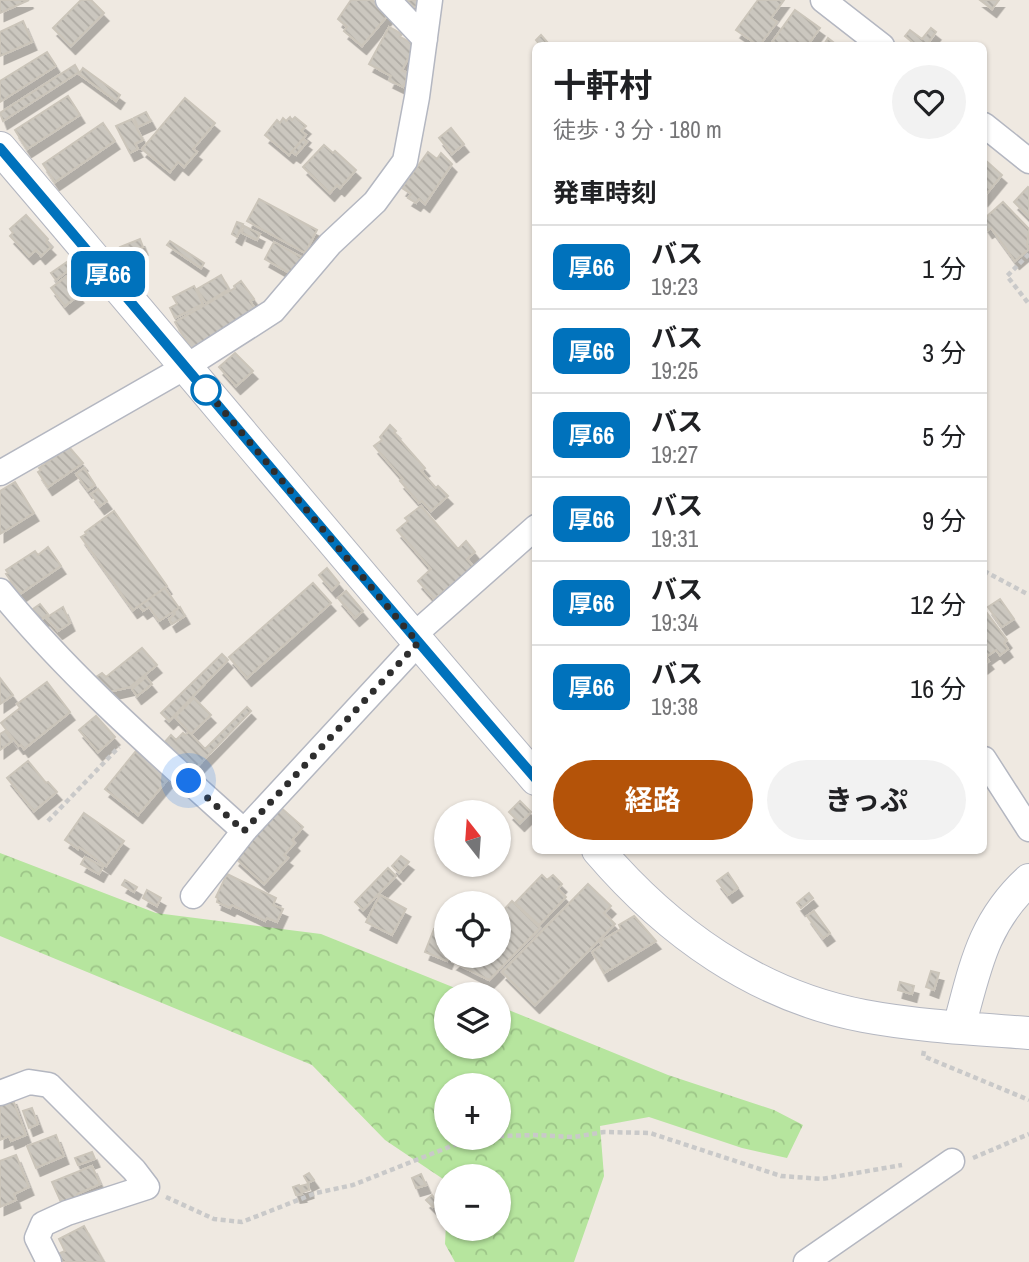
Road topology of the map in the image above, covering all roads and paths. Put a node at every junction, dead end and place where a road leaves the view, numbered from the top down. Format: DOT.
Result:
graph roads {
  1 [pos="388,0"];
  2 [pos="430,0"];
  3 [pos="823,0"];
  4 [pos="425,39"];
  5 [pos="877,42"];
  6 [pos="987,127"];
  7 [pos="0,148"];
  8 [pos="1029,160"];
  9 [pos="1029,254"];
  10 [pos="1029,304"];
  11 [pos="187,366"];
  12 [pos="0,473"];
  13 [pos="532,531"];
  14 [pos="987,572"];
  15 [pos="0,591"];
  16 [pos="1029,596"];
  17 [pos="418,643"];
  18 [pos="134,732"];
  19 [pos="987,764"];
  20 [pos="532,774"];
  21 [pos="48,821"];
  22 [pos="1029,829"];
  23 [pos="244,831"];
  24 [pos="602,854"];
  25 [pos="1029,880"];
  26 [pos="193,896"];
  27 [pos="958,1027"];
  28 [pos="1029,1033"];
  29 [pos="923,1056"];
  30 [pos="0,1093"];
  31 [pos="1029,1100"];
  32 [pos="1029,1134"];
  33 [pos="511,1136"];
  34 [pos="441,1150"];
  35 [pos="962,1160"];
  36 [pos="906,1165"];
  37 [pos="147,1187"];
  38 [pos="49,1262"];
  39 [pos="806,1262"];
  1 -- 4 [label="street"];
  2 -- 4 [label="street"];
  3 -- 5 [label="street"];
  4 -- 11 [label="street"];
  6 -- 8 [label="street"];
  7 -- 11 [label="street"];
  9 -- 10 [label="path"];
  11 -- 12 [label="street"];
  11 -- 17 [label="street"];
  13 -- 17 [label="street"];
  14 -- 16 [label="path"];
  15 -- 18 [label="street"];
  17 -- 20 [label="street"];
  17 -- 23 [label="street"];
  18 -- 21 [label="path"];
  18 -- 23 [label="street"];
  19 -- 22 [label="street"];
  23 -- 26 [label="street"];
  24 -- 27 [label="street"];
  25 -- 27 [label="street"];
  27 -- 28 [label="street"];
  29 -- 31 [label="path"];
  30 -- 37 [label="street"];
  32 -- 35 [label="path"];
  33 -- 36 [label="path"];
  34 -- 37 [label="path"];
  35 -- 39 [label="street"];
  37 -- 38 [label="street"];
}
